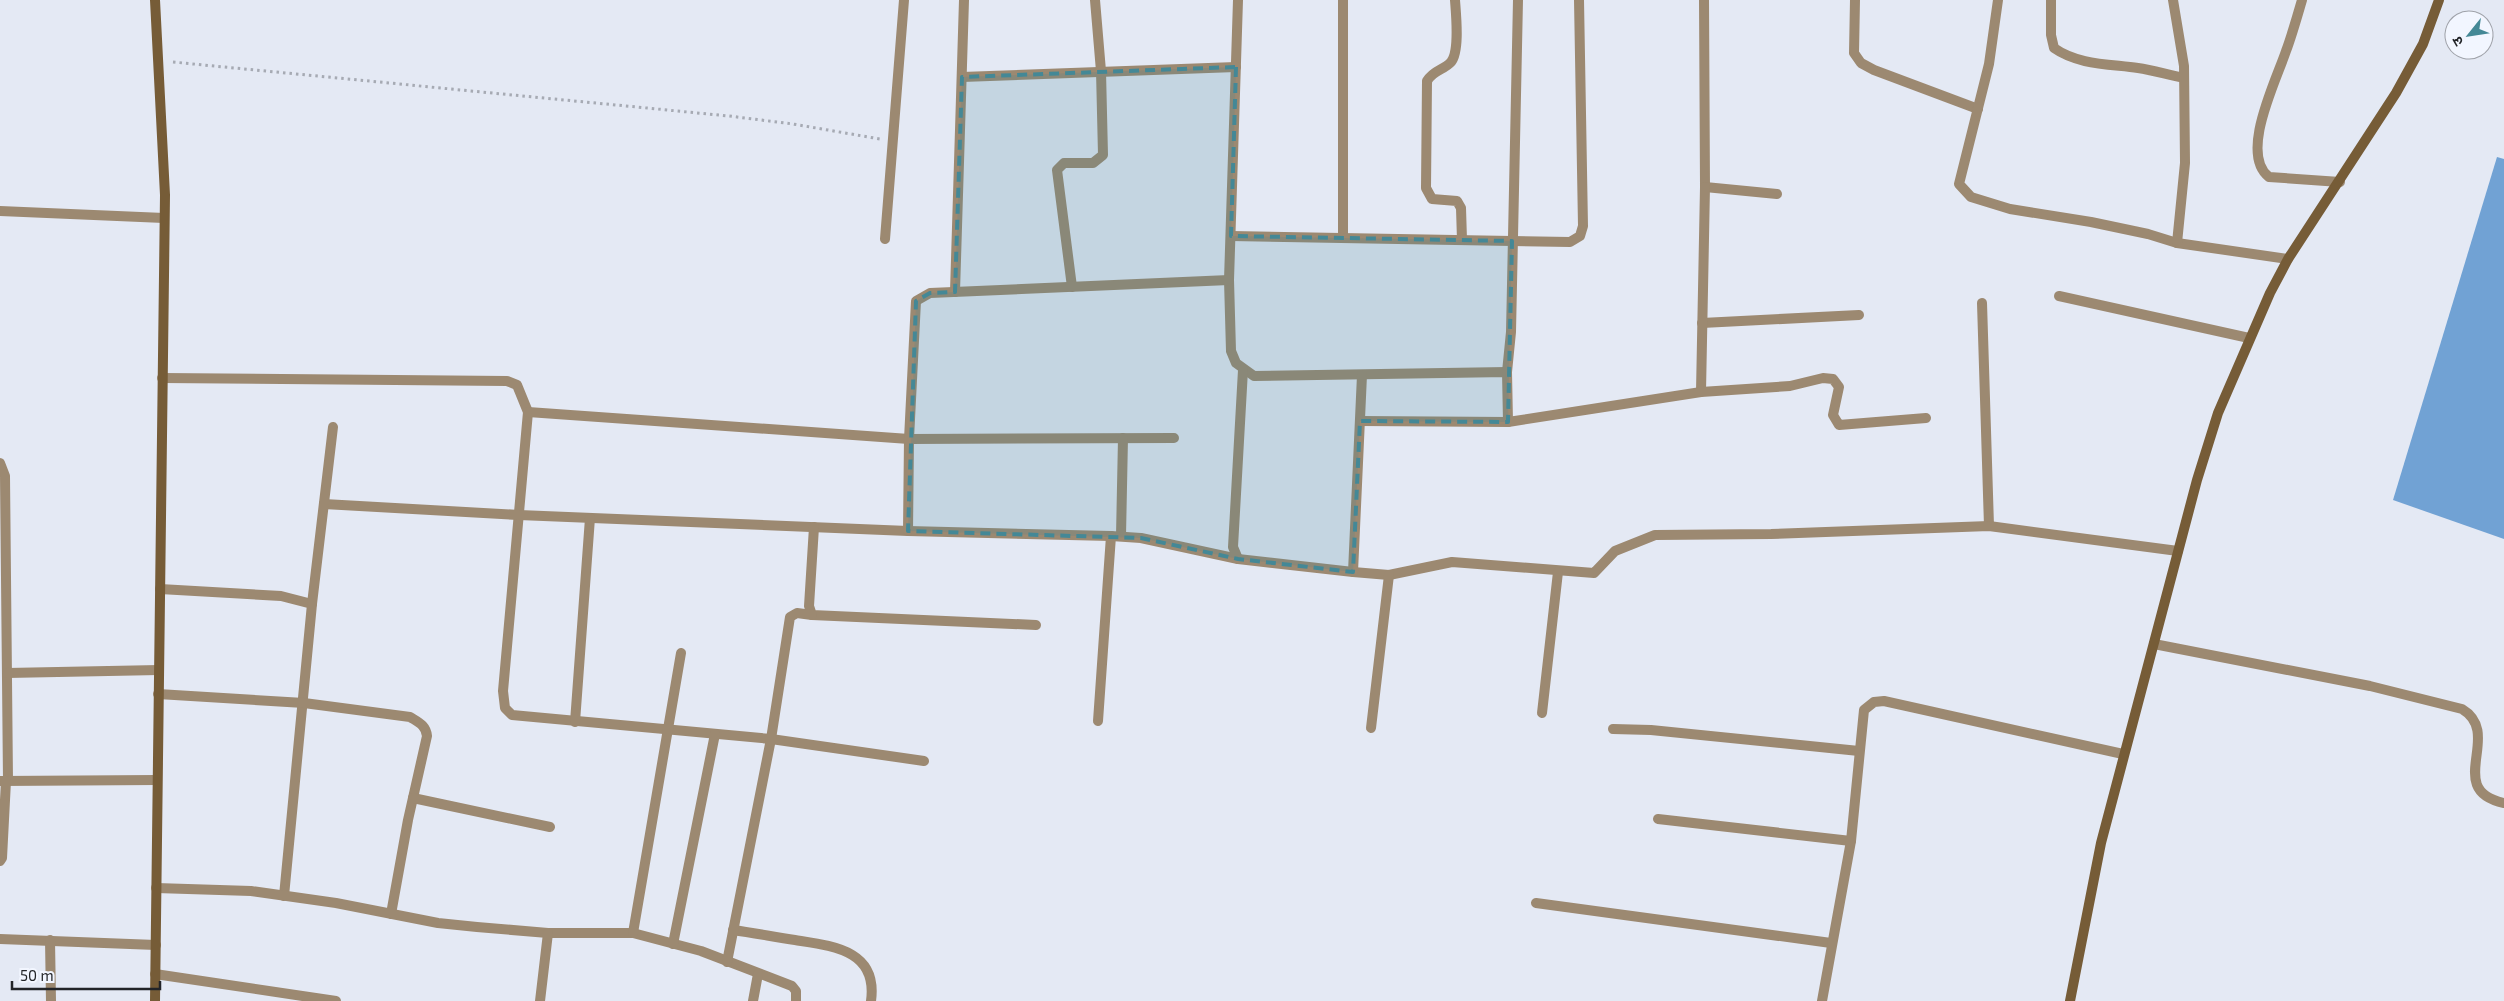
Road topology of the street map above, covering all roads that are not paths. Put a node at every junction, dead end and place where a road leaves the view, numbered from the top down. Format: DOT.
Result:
graph roads {
  1 [pos="155,0"];
  2 [pos="904,0"];
  3 [pos="964,0"];
  4 [pos="1095,0"];
  5 [pos="1238,0"];
  6 [pos="1342,0"];
  7 [pos="1456,0"];
  8 [pos="1518,0"];
  9 [pos="1579,0"];
  10 [pos="1704,0"];
  11 [pos="1855,0"];
  12 [pos="1998,0"];
  13 [pos="2051,0"];
  14 [pos="2172,0"];
  15 [pos="2302,0"];
  16 [pos="2439,0"];
  17 [pos="1236,67"];
  18 [pos="1100,71"];
  19 [pos="962,77"];
  20 [pos="2184,78"];
  21 [pos="1978,109"];
  22 [pos="2340,182"];
  23 [pos="1704,187"];
  24 [pos="1777,194"];
  25 [pos="0,211"];
  26 [pos="164,218"];
  27 [pos="1231,236"];
  28 [pos="885,238"];
  29 [pos="1343,238"];
  30 [pos="1462,240"];
  31 [pos="1512,241"];
  32 [pos="2177,243"];
  33 [pos="2288,259"];
  34 [pos="1229,280"];
  35 [pos="1072,287"];
  36 [pos="955,292"];
  37 [pos="2059,296"];
  38 [pos="1982,303"];
  39 [pos="1859,315"];
  40 [pos="1702,323"];
  41 [pos="2249,338"];
  42 [pos="1243,370"];
  43 [pos="1507,372"];
  44 [pos="1362,374"];
  45 [pos="162,378"];
  46 [pos="1701,392"];
  47 [pos="528,412"];
  48 [pos="1926,418"];
  49 [pos="1360,420"];
  50 [pos="1508,422"];
  51 [pos="333,427"];
  52 [pos="1123,438"];
  53 [pos="1174,438"];
  54 [pos="909,439"];
  55 [pos="0,462"];
  56 [pos="324,504"];
  57 [pos="519,515"];
  58 [pos="590,518"];
  59 [pos="1989,526"];
  60 [pos="814,527"];
  61 [pos="908,531"];
  62 [pos="1116,536"];
  63 [pos="2178,551"];
  64 [pos="1238,559"];
  65 [pos="1353,572"];
  66 [pos="1558,572"];
  67 [pos="1389,575"];
  68 [pos="160,589"];
  69 [pos="312,604"];
  70 [pos="812,615"];
  71 [pos="1036,624"];
  72 [pos="2154,644"];
  73 [pos="681,653"];
  74 [pos="159,670"];
  75 [pos="7,673"];
  76 [pos="158,694"];
  77 [pos="304,703"];
  78 [pos="1542,713"];
  79 [pos="1098,721"];
  80 [pos="574,722"];
  81 [pos="1370,728"];
  82 [pos="1612,728"];
  83 [pos="669,730"];
  84 [pos="716,734"];
  85 [pos="771,739"];
  86 [pos="1859,751"];
  87 [pos="2124,754"];
  88 [pos="924,761"];
  89 [pos="157,780"];
  90 [pos="5,781"];
  91 [pos="412,798"];
  92 [pos="2504,803"];
  93 [pos="1658,819"];
  94 [pos="550,826"];
  95 [pos="1851,841"];
  96 [pos="0,861"];
  97 [pos="156,888"];
  98 [pos="284,896"];
  99 [pos="1536,903"];
  100 [pos="391,914"];
  101 [pos="734,930"];
  102 [pos="548,933"];
  103 [pos="634,933"];
  104 [pos="0,939"];
  105 [pos="50,940"];
  106 [pos="1832,942"];
  107 [pos="673,944"];
  108 [pos="156,945"];
  109 [pos="728,962"];
  110 [pos="155,974"];
  111 [pos="758,974"];
  112 [pos="304,998"];
  113 [pos="51,1001"];
  114 [pos="155,1001"];
  115 [pos="336,1001"];
  116 [pos="540,1001"];
  117 [pos="753,1001"];
  118 [pos="796,1001"];
  119 [pos="871,1001"];
  120 [pos="1822,1001"];
  121 [pos="2070,1001"];
  1 -- 26 [label="main road"];
  2 -- 28 [label="street"];
  3 -- 19 [label="street"];
  4 -- 18 [label="street"];
  5 -- 17 [label="street"];
  6 -- 29 [label="street"];
  7 -- 30 [label="street"];
  8 -- 31 [label="street"];
  9 -- 31 [label="street"];
  10 -- 23 [label="street"];
  11 -- 21 [label="street"];
  12 -- 21 [label="street"];
  13 -- 20 [label="street"];
  14 -- 20 [label="street"];
  15 -- 22 [label="street"];
  16 -- 22 [label="main road"];
  17 -- 18 [label="street"];
  17 -- 27 [label="street"];
  18 -- 19 [label="street"];
  18 -- 35 [label="street"];
  19 -- 36 [label="street"];
  20 -- 32 [label="street"];
  21 -- 32 [label="street"];
  22 -- 33 [label="main road"];
  23 -- 24 [label="street"];
  23 -- 40 [label="street"];
  25 -- 26 [label="street"];
  26 -- 45 [label="main road"];
  27 -- 29 [label="street"];
  27 -- 34 [label="street"];
  29 -- 30 [label="street"];
  30 -- 31 [label="street"];
  31 -- 43 [label="street"];
  32 -- 33 [label="street"];
  33 -- 41 [label="main road"];
  34 -- 35 [label="street"];
  34 -- 42 [label="street"];
  35 -- 36 [label="street"];
  36 -- 54 [label="street"];
  37 -- 41 [label="street"];
  38 -- 59 [label="street"];
  39 -- 40 [label="street"];
  40 -- 46 [label="street"];
  41 -- 63 [label="main road"];
  42 -- 44 [label="street"];
  42 -- 64 [label="street"];
  43 -- 44 [label="street"];
  43 -- 50 [label="street"];
  44 -- 49 [label="street"];
  45 -- 47 [label="street"];
  45 -- 68 [label="main road"];
  46 -- 48 [label="street"];
  46 -- 50 [label="street"];
  47 -- 54 [label="street"];
  47 -- 57 [label="street"];
  49 -- 50 [label="street"];
  49 -- 65 [label="street"];
  51 -- 56 [label="street"];
  52 -- 53 [label="street"];
  52 -- 54 [label="street"];
  52 -- 62 [label="street"];
  54 -- 61 [label="street"];
  55 -- 75 [label="street"];
  56 -- 57 [label="street"];
  56 -- 69 [label="street"];
  57 -- 58 [label="street"];
  57 -- 80 [label="street"];
  58 -- 60 [label="street"];
  58 -- 80 [label="street"];
  59 -- 63 [label="street"];
  59 -- 66 [label="street"];
  60 -- 61 [label="street"];
  60 -- 70 [label="street"];
  61 -- 62 [label="street"];
  62 -- 64 [label="street"];
  62 -- 79 [label="street"];
  63 -- 72 [label="main road"];
  64 -- 65 [label="street"];
  65 -- 67 [label="street"];
  66 -- 67 [label="street"];
  66 -- 78 [label="street"];
  67 -- 81 [label="street"];
  68 -- 69 [label="street"];
  68 -- 74 [label="main road"];
  69 -- 77 [label="street"];
  70 -- 71 [label="street"];
  70 -- 85 [label="street"];
  72 -- 87 [label="main road"];
  72 -- 92 [label="street"];
  73 -- 83 [label="street"];
  74 -- 75 [label="street"];
  74 -- 76 [label="main road"];
  75 -- 90 [label="street"];
  76 -- 77 [label="street"];
  76 -- 89 [label="main road"];
  77 -- 91 [label="street"];
  77 -- 98 [label="street"];
  80 -- 83 [label="street"];
  82 -- 86 [label="street"];
  83 -- 84 [label="street"];
  83 -- 103 [label="street"];
  84 -- 85 [label="street"];
  84 -- 107 [label="street"];
  85 -- 88 [label="street"];
  85 -- 101 [label="street"];
  86 -- 87 [label="street"];
  86 -- 95 [label="street"];
  87 -- 121 [label="main road"];
  89 -- 90 [label="street"];
  89 -- 97 [label="main road"];
  90 -- 96 [label="street"];
  91 -- 94 [label="street"];
  91 -- 100 [label="street"];
  93 -- 95 [label="street"];
  95 -- 106 [label="street"];
  97 -- 98 [label="street"];
  97 -- 108 [label="main road"];
  98 -- 100 [label="street"];
  99 -- 106 [label="street"];
  100 -- 102 [label="street"];
  101 -- 109 [label="street"];
  101 -- 119 [label="street"];
  102 -- 103 [label="street"];
  102 -- 116 [label="street"];
  103 -- 107 [label="street"];
  104 -- 105 [label="street"];
  105 -- 108 [label="street"];
  105 -- 113 [label="street"];
  106 -- 120 [label="street"];
  107 -- 109 [label="street"];
  108 -- 110 [label="main road"];
  109 -- 111 [label="street"];
  110 -- 112 [label="street"];
  110 -- 114 [label="main road"];
  111 -- 117 [label="street"];
  111 -- 118 [label="street"];
  112 -- 115 [label="street"];
}
